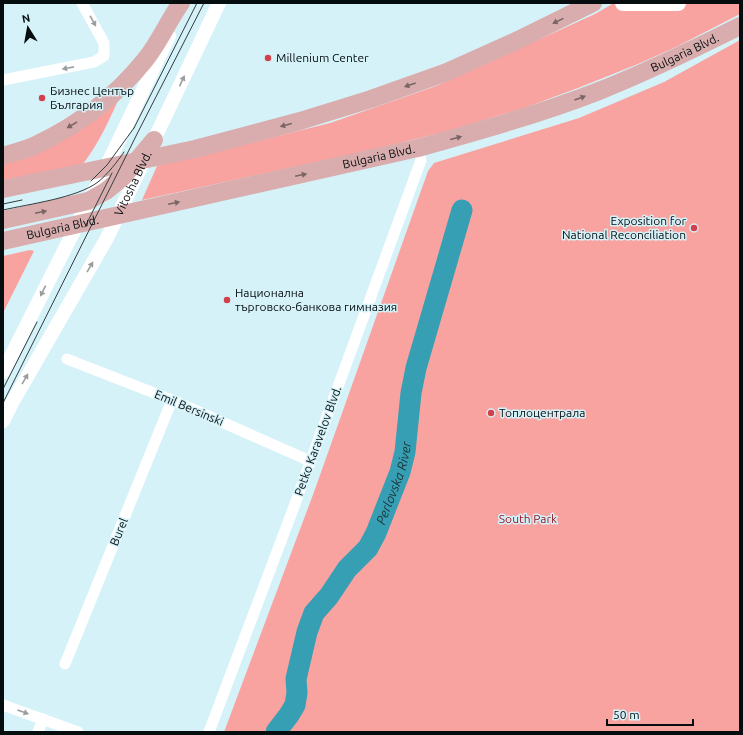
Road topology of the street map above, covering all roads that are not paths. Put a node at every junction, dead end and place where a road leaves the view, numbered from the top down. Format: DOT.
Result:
graph roads {
  1 [pos="82,3"];
  2 [pos="180,3"];
  3 [pos="185,3"];
  4 [pos="219,3"];
  5 [pos="593,3"];
  6 [pos="623,3"];
  7 [pos="678,3"];
  8 [pos="740,26"];
  9 [pos="3,80"];
  10 [pos="154,140"];
  11 [pos="418,148"];
  12 [pos="3,156"];
  13 [pos="3,189"];
  14 [pos="88,202"];
  15 [pos="3,220"];
  16 [pos="3,241"];
  17 [pos="67,359"];
  18 [pos="3,372"];
  19 [pos="172,400"];
  20 [pos="3,421"];
  21 [pos="310,461"];
  22 [pos="65,664"];
  23 [pos="3,705"];
  24 [pos="43,720"];
  25 [pos="38,732"];
  26 [pos="78,732"];
  27 [pos="209,732"];
  1 -- 9 [label="street, one-way"];
  2 -- 12 [label="main road, one-way"];
  3 -- 14 [label="street"];
  10 -- 4 [label="street, Vitosha Blvd., one-way"];
  5 -- 13 [label="main road, one-way"];
  6 -- 7 [label="main road"];
  11 -- 8 [label="main road, Bulgaria Blvd., one-way"];
  10 -- 14 [label="main road"];
  20 -- 10 [label="street, Vitosha Blvd., one-way"];
  16 -- 11 [label="main road, Bulgaria Blvd., one-way"];
  11 -- 21 [label="street, Petko Karavelov Blvd."];
  15 -- 14 [label="main road, one-way"];
  14 -- 18 [label="street, one-way"];
  17 -- 19 [label="street, Emil Bersinski"];
  19 -- 21 [label="street, Emil Bersinski"];
  19 -- 22 [label="street, Burel"];
  21 -- 27 [label="street, Petko Karavelov Blvd."];
  23 -- 24 [label="street, one-way"];
  24 -- 25 [label="street"];
  24 -- 26 [label="street"];
}
